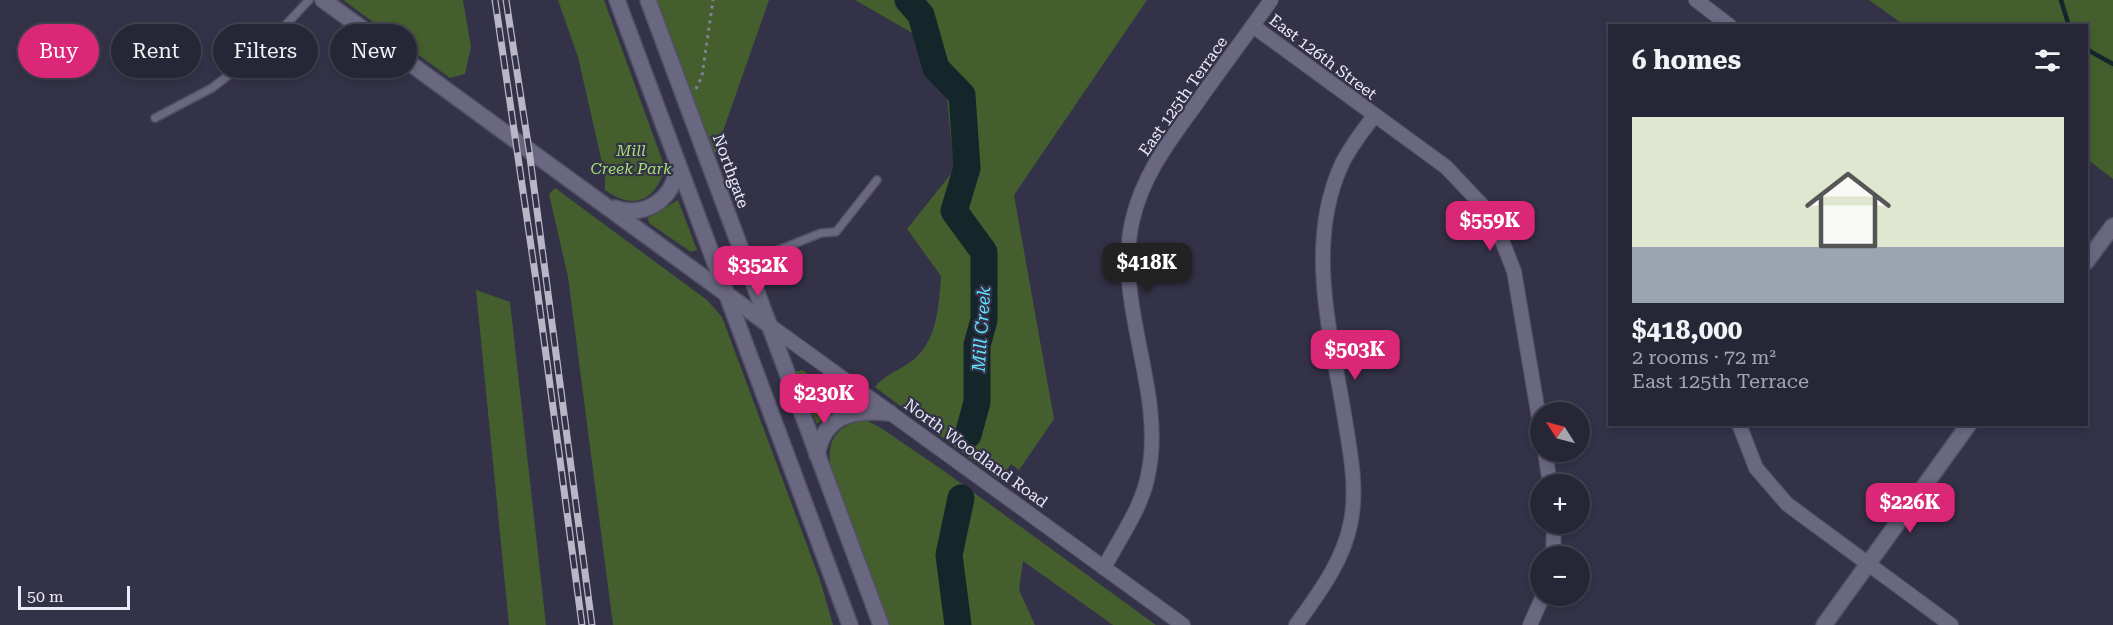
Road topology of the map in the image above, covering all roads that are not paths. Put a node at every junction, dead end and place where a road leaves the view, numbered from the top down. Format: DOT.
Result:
graph roads {
  1 [pos="309,0"];
  2 [pos="323,0"];
  3 [pos="617,0"];
  4 [pos="648,0"];
  5 [pos="1271,0"];
  6 [pos="1696,0"];
  7 [pos="1727,24"];
  8 [pos="1253,26"];
  9 [pos="1374,116"];
  10 [pos="154,118"];
  11 [pos="678,162"];
  12 [pos="877,180"];
  13 [pos="605,204"];
  14 [pos="2113,226"];
  15 [pos="2088,259"];
  16 [pos="746,263"];
  17 [pos="719,274"];
  18 [pos="727,295"];
  19 [pos="769,325"];
  20 [pos="1537,402"];
  21 [pos="890,413"];
  22 [pos="1740,426"];
  23 [pos="1968,426"];
  24 [pos="817,454"];
  25 [pos="1868,565"];
  26 [pos="1104,568"];
  27 [pos="1539,606"];
  28 [pos="850,625"];
  29 [pos="881,625"];
  30 [pos="1182,625"];
  31 [pos="1296,625"];
  32 [pos="1530,625"];
  33 [pos="1824,625"];
  34 [pos="1951,625"];
  1 -- 10 [label="lane"];
  2 -- 13 [label="main road, North Woodland Road"];
  3 -- 11 [label="main road"];
  4 -- 16 [label="main road, Northgate"];
  5 -- 8 [label="street, East 125th Terrace"];
  6 -- 7 [label="street"];
  8 -- 9 [label="street, East 126th Street"];
  8 -- 26 [label="street, East 125th Terrace"];
  9 -- 20 [label="street"];
  9 -- 31 [label="street, East 126th Street"];
  11 -- 13 [label="main road"];
  11 -- 17 [label="main road"];
  12 -- 16 [label="lane"];
  13 -- 18 [label="main road, North Woodland Road"];
  14 -- 15 [label="main road"];
  16 -- 17 [label="lane"];
  16 -- 19 [label="main road, Northgate"];
  17 -- 18 [label="main road"];
  18 -- 19 [label="main road, North Woodland Road"];
  18 -- 28 [label="main road"];
  19 -- 21 [label="street, North Woodland Road"];
  19 -- 24 [label="main road, Northgate"];
  21 -- 24 [label="main road"];
  21 -- 26 [label="street, North Woodland Road"];
  22 -- 25 [label="street"];
  23 -- 25 [label="main road"];
  24 -- 29 [label="main road, Northgate"];
  25 -- 33 [label="main road"];
  25 -- 34 [label="street"];
  26 -- 30 [label="street, North Woodland Road"];
  27 -- 32 [label="street"];
}
